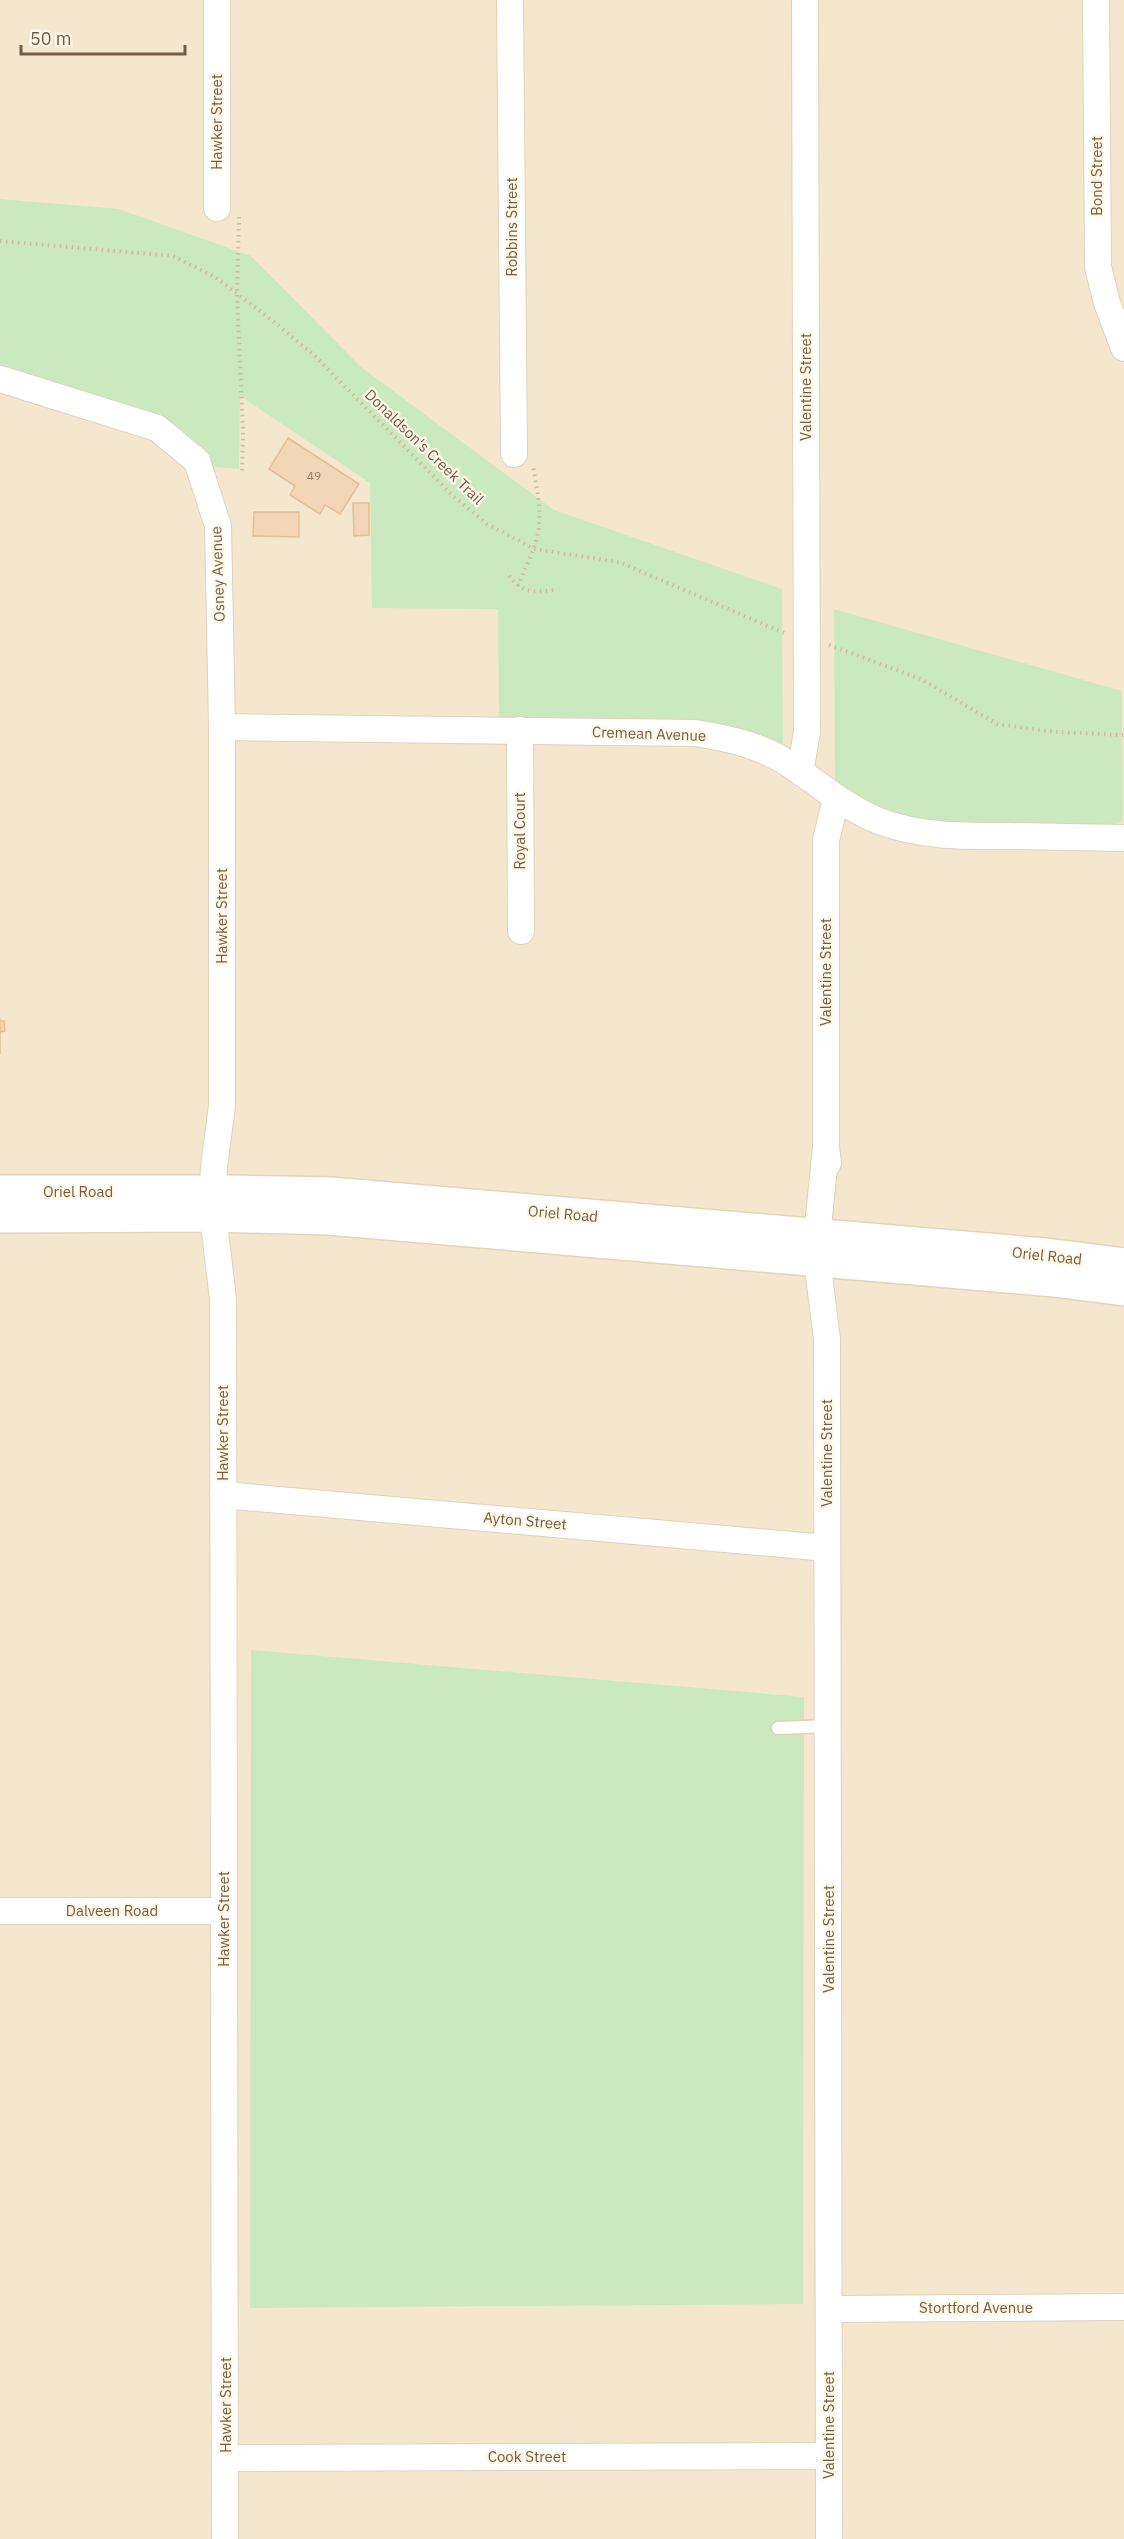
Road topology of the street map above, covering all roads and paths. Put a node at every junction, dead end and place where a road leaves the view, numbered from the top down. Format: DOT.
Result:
graph roads {
  1 [pos="217,0"];
  2 [pos="510,0"];
  3 [pos="805,0"];
  4 [pos="1096,0"];
  5 [pos="228,209"];
  6 [pos="0,241"];
  7 [pos="237,294"];
  8 [pos="1115,300"];
  9 [pos="1124,348"];
  10 [pos="0,379"];
  11 [pos="523,457"];
  12 [pos="242,474"];
  13 [pos="533,549"];
  14 [pos="509,576"];
  15 [pos="518,586"];
  16 [pos="555,590"];
  17 [pos="807,639"];
  18 [pos="222,727"];
  19 [pos="520,730"];
  20 [pos="1124,735"];
  21 [pos="800,772"];
  22 [pos="836,799"];
  23 [pos="1124,838"];
  24 [pos="521,931"];
  25 [pos="0,1192"];
  26 [pos="223,1204"];
  27 [pos="0,1216"];
  28 [pos="827,1248"];
  29 [pos="1124,1265"];
  30 [pos="1124,1289"];
  31 [pos="223,1495"];
  32 [pos="827,1548"];
  33 [pos="829,1726"];
  34 [pos="778,1728"];
  35 [pos="0,1911"];
  36 [pos="224,1911"];
  37 [pos="1124,2307"];
  38 [pos="828,2309"];
  39 [pos="829,2456"];
  40 [pos="226,2458"];
  41 [pos="225,2539"];
  42 [pos="829,2539"];
  1 -- 5 [label="street, Hawker Street"];
  2 -- 11 [label="street, Robbins Street"];
  3 -- 17 [label="street, Valentine Street"];
  4 -- 8 [label="street, Bond Street"];
  5 -- 7 [label="path"];
  6 -- 7 [label="path, Donaldson's Creek Trail"];
  7 -- 12 [label="path"];
  7 -- 13 [label="path, Donaldson's Creek Trail"];
  8 -- 9 [label="street, Bond Street"];
  10 -- 18 [label="street, Osney Avenue"];
  11 -- 13 [label="path"];
  13 -- 15 [label="path"];
  13 -- 17 [label="path, Donaldson's Creek Trail"];
  14 -- 15 [label="path"];
  15 -- 16 [label="path"];
  17 -- 20 [label="path, Donaldson's Creek Trail"];
  17 -- 21 [label="street, Valentine Street"];
  18 -- 19 [label="street, Cremean Avenue"];
  18 -- 26 [label="street, Hawker Street"];
  19 -- 21 [label="street, Cremean Avenue"];
  19 -- 24 [label="street, Royal Court"];
  21 -- 22 [label="street, Cremean Avenue"];
  22 -- 23 [label="street, Cremean Avenue"];
  22 -- 28 [label="street, Valentine Street"];
  25 -- 26 [label="main road, Oriel Road"];
  26 -- 27 [label="main road, Oriel Road"];
  26 -- 28 [label="main road, Oriel Road"];
  26 -- 31 [label="street, Hawker Street"];
  28 -- 29 [label="main road, Oriel Road"];
  28 -- 30 [label="main road, Oriel Road"];
  28 -- 32 [label="street, Valentine Street"];
  31 -- 32 [label="street, Ayton Street"];
  31 -- 36 [label="street, Hawker Street"];
  32 -- 33 [label="street, Valentine Street"];
  33 -- 34 [label="lane"];
  33 -- 38 [label="street, Valentine Street"];
  35 -- 36 [label="street, Dalveen Road"];
  36 -- 40 [label="street, Hawker Street"];
  37 -- 38 [label="street, Stortford Avenue"];
  38 -- 39 [label="street, Valentine Street"];
  39 -- 40 [label="street, Cook Street"];
  39 -- 42 [label="street, Valentine Street"];
  40 -- 41 [label="street, Hawker Street"];
}
